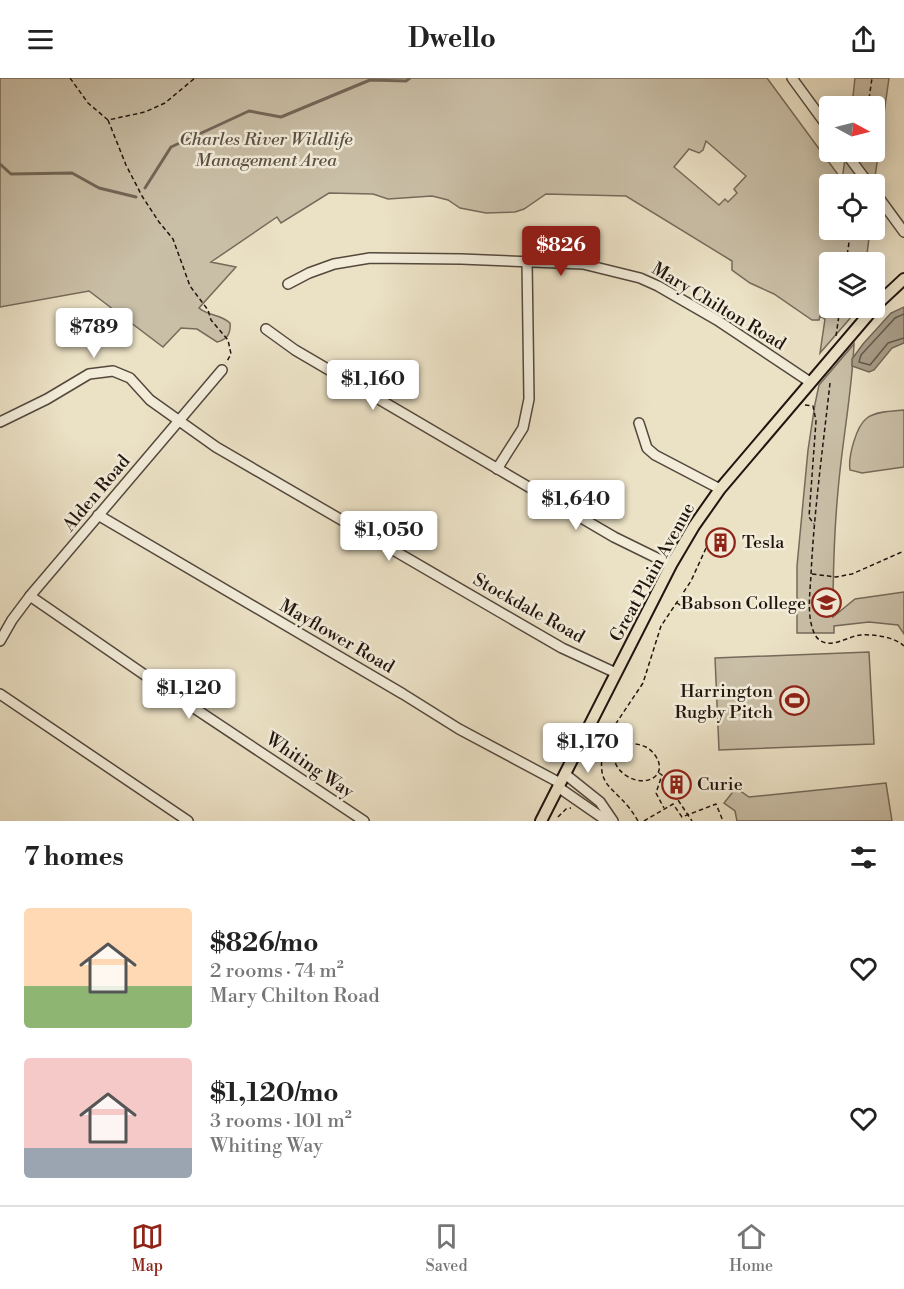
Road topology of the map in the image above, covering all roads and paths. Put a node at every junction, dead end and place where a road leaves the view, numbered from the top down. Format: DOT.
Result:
graph roads {
  1 [pos="70,78"];
  2 [pos="195,78"];
  3 [pos="792,78"];
  4 [pos="872,78"];
  5 [pos="869,96"];
  6 [pos="819,115"];
  7 [pos="108,120"];
  8 [pos="885,207"];
  9 [pos="904,232"];
  10 [pos="527,261"];
  11 [pos="904,279"];
  12 [pos="288,284"];
  13 [pos="885,297"];
  14 [pos="838,318"];
  15 [pos="865,318"];
  16 [pos="266,329"];
  17 [pos="835,339"];
  18 [pos="222,370"];
  19 [pos="810,382"];
  20 [pos="830,383"];
  21 [pos="796,399"];
  22 [pos="180,421"];
  23 [pos="0,422"];
  24 [pos="639,423"];
  25 [pos="497,469"];
  26 [pos="720,489"];
  27 [pos="98,515"];
  28 [pos="814,525"];
  29 [pos="712,535"];
  30 [pos="904,550"];
  31 [pos="671,565"];
  32 [pos="811,574"];
  33 [pos="30,596"];
  34 [pos="676,603"];
  35 [pos="686,609"];
  36 [pos="2,636"];
  37 [pos="904,646"];
  38 [pos="616,673"];
  39 [pos="0,694"];
  40 [pos="604,745"];
  41 [pos="616,752"];
  42 [pos="658,772"];
  43 [pos="561,781"];
  44 [pos="674,794"];
  45 [pos="575,809"];
  46 [pos="665,809"];
  47 [pos="687,813"];
  48 [pos="558,817"];
  49 [pos="188,821"];
  50 [pos="364,821"];
  51 [pos="541,821"];
  52 [pos="607,821"];
  53 [pos="613,821"];
  54 [pos="638,821"];
  55 [pos="644,821"];
  56 [pos="692,821"];
  57 [pos="723,821"];
  1 -- 7 [label="path"];
  2 -- 7 [label="path"];
  3 -- 6 [label="street"];
  4 -- 5 [label="path"];
  7 -- 18 [label="path"];
  8 -- 9 [label="street"];
  10 -- 12 [label="street, Mary Chilton Road"];
  10 -- 19 [label="street, Mary Chilton Road"];
  10 -- 25 [label="street"];
  11 -- 13 [label="main road, Great Plain Avenue"];
  14 -- 17 [label="path"];
  15 -- 19 [label="main road, Great Plain Avenue"];
  16 -- 25 [label="street"];
  18 -- 22 [label="street, Alden Road"];
  19 -- 21 [label="main road, Great Plain Avenue"];
  20 -- 28 [label="path"];
  21 -- 26 [label="main road, Great Plain Avenue"];
  21 -- 28 [label="path"];
  22 -- 23 [label="street, Stockdale Road"];
  22 -- 27 [label="street, Alden Road"];
  22 -- 38 [label="street, Stockdale Road"];
  24 -- 26 [label="street"];
  25 -- 31 [label="street"];
  26 -- 31 [label="main road, Great Plain Avenue"];
  27 -- 33 [label="street, Alden Road"];
  27 -- 43 [label="street, Mayflower Road"];
  28 -- 32 [label="path"];
  29 -- 34 [label="path"];
  30 -- 32 [label="path"];
  31 -- 38 [label="main road, Great Plain Avenue"];
  32 -- 37 [label="path"];
  33 -- 36 [label="street, Alden Road"];
  33 -- 50 [label="street, Whiting Way"];
  34 -- 35 [label="path"];
  34 -- 40 [label="path"];
  38 -- 43 [label="main road, Great Plain Avenue"];
  39 -- 49 [label="street"];
  40 -- 41 [label="path"];
  40 -- 54 [label="path"];
  41 -- 42 [label="path"];
  41 -- 42 [label="path"];
  42 -- 46 [label="path"];
  43 -- 51 [label="main road, Great Plain Avenue"];
  43 -- 52 [label="street"];
  43 -- 53 [label="street"];
  44 -- 47 [label="path"];
  45 -- 48 [label="path"];
  46 -- 47 [label="path"];
  46 -- 55 [label="path"];
  47 -- 56 [label="path"];
  47 -- 57 [label="path"];
}
